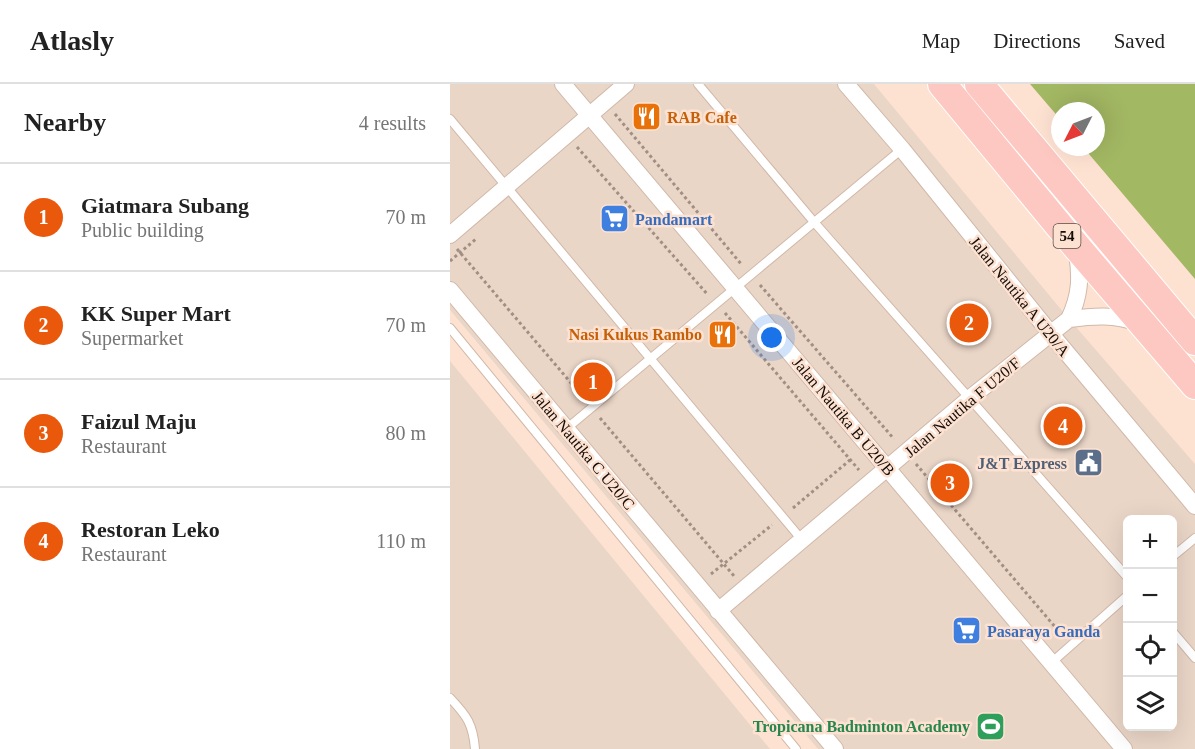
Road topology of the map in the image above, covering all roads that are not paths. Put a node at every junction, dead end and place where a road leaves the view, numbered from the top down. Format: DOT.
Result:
graph roads {
  1 [pos="563,84"];
  2 [pos="626,84"];
  3 [pos="698,84"];
  4 [pos="846,84"];
  5 [pos="942,84"];
  6 [pos="979,84"];
  7 [pos="589,115"];
  8 [pos="450,119"];
  9 [pos="902,149"];
  10 [pos="506,187"];
  11 [pos="814,222"];
  12 [pos="450,235"];
  13 [pos="1075,245"];
  14 [pos="735,288"];
  15 [pos="450,290"];
  16 [pos="1069,319"];
  17 [pos="1144,326"];
  18 [pos="450,328"];
  19 [pos="1051,334"];
  20 [pos="1195,341"];
  21 [pos="651,358"];
  22 [pos="1195,385"];
  23 [pos="970,398"];
  24 [pos="566,429"];
  25 [pos="888,468"];
  26 [pos="1195,506"];
  27 [pos="1195,538"];
  28 [pos="802,540"];
  29 [pos="1177,554"];
  30 [pos="1123,572"];
  31 [pos="1123,599"];
  32 [pos="718,611"];
  33 [pos="1177,637"];
  34 [pos="1195,658"];
  35 [pos="1051,663"];
  36 [pos="450,698"];
  37 [pos="475,749"];
  38 [pos="796,749"];
  39 [pos="835,749"];
  40 [pos="1124,749"];
  1 -- 7 [label="street, Jalan Nautika B U20/B"];
  2 -- 7 [label="street"];
  3 -- 11 [label="lane"];
  4 -- 9 [label="street, Jalan Nautika A U20/A"];
  5 -- 13 [label="highway, 54"];
  6 -- 20 [label="highway, 54"];
  7 -- 10 [label="street"];
  7 -- 14 [label="street, Jalan Nautika B U20/B"];
  8 -- 10 [label="lane"];
  9 -- 11 [label="lane"];
  9 -- 19 [label="street, Jalan Nautika A U20/A"];
  10 -- 12 [label="street"];
  10 -- 21 [label="lane"];
  11 -- 14 [label="lane"];
  11 -- 23 [label="lane"];
  13 -- 16 [label="street"];
  13 -- 17 [label="highway, 54"];
  14 -- 21 [label="lane"];
  14 -- 25 [label="street, Jalan Nautika B U20/B"];
  15 -- 24 [label="street, Jalan Nautika C U20/C"];
  16 -- 17 [label="street"];
  16 -- 19 [label="street, Jalan Nautika F U20/F"];
  17 -- 22 [label="highway, 54"];
  18 -- 38 [label="lane"];
  19 -- 23 [label="street, Jalan Nautika F U20/F"];
  19 -- 26 [label="street, Jalan Nautika A U20/A"];
  21 -- 24 [label="lane"];
  21 -- 28 [label="lane"];
  23 -- 25 [label="street, Jalan Nautika F U20/F"];
  23 -- 30 [label="lane"];
  24 -- 32 [label="street, Jalan Nautika C U20/C"];
  25 -- 28 [label="street, Jalan Nautika F U20/F"];
  25 -- 35 [label="street, Jalan Nautika B U20/B"];
  27 -- 29 [label="lane"];
  28 -- 32 [label="street, Jalan Nautika F U20/F"];
  31 -- 35 [label="lane"];
  32 -- 39 [label="street, Jalan Nautika C U20/C"];
  33 -- 34 [label="lane"];
  35 -- 40 [label="street, Jalan Nautika B U20/B"];
  36 -- 37 [label="lane"];
}
